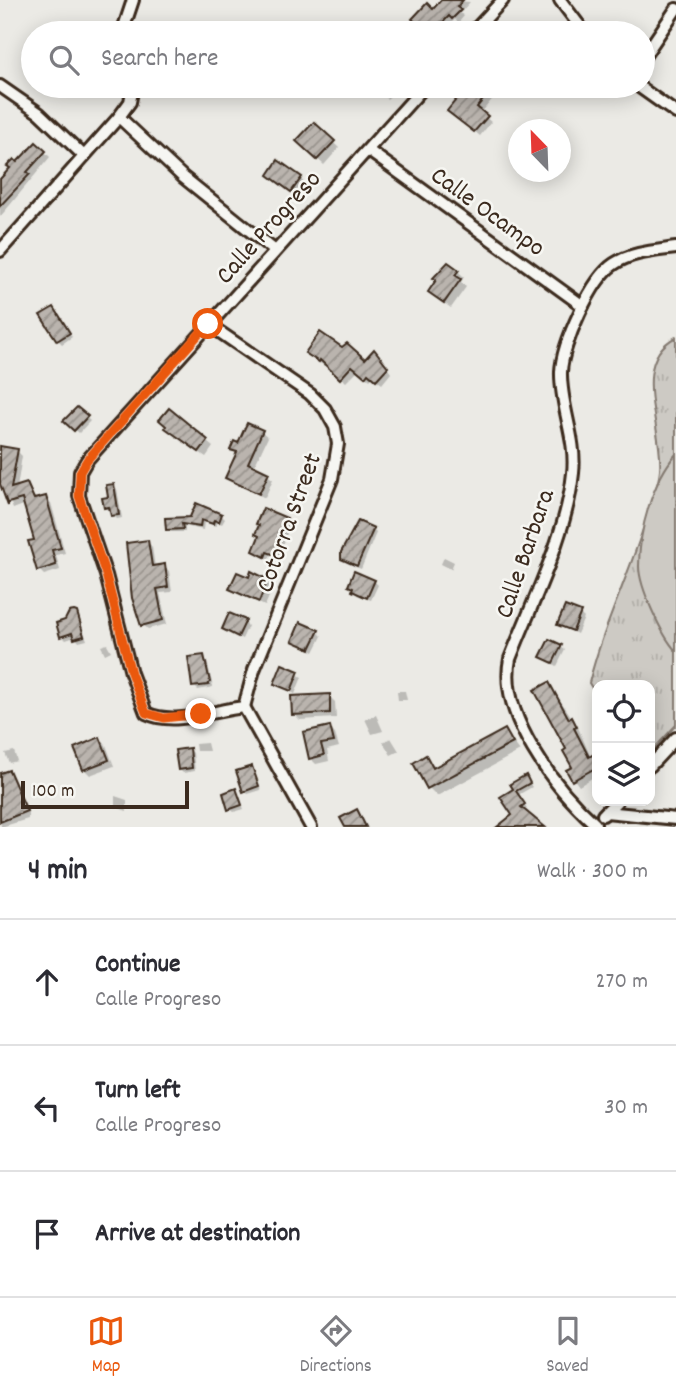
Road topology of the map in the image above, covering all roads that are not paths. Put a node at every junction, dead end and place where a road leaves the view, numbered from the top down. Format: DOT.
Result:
graph roads {
  1 [pos="133,0"];
  2 [pos="503,0"];
  3 [pos="560,0"];
  4 [pos="676,9"];
  5 [pos="126,21"];
  6 [pos="483,21"];
  7 [pos="576,21"];
  8 [pos="655,40"];
  9 [pos="0,86"];
  10 [pos="130,98"];
  11 [pos="415,98"];
  12 [pos="655,98"];
  13 [pos="676,113"];
  14 [pos="119,117"];
  15 [pos="369,151"];
  16 [pos="84,156"];
  17 [pos="676,248"];
  18 [pos="0,251"];
  19 [pos="275,251"];
  20 [pos="583,306"];
  21 [pos="208,324"];
  22 [pos="244,707"];
  23 [pos="676,738"];
  24 [pos="655,761"];
  25 [pos="612,806"];
  26 [pos="606,812"];
  27 [pos="676,819"];
  28 [pos="593,825"];
  29 [pos="311,827"];
  1 -- 5 [label="street"];
  2 -- 6 [label="street"];
  3 -- 7 [label="street"];
  4 -- 8 [label="street"];
  9 -- 16 [label="street"];
  10 -- 14 [label="street"];
  11 -- 15 [label="street, Calle Progreso"];
  12 -- 13 [label="street"];
  14 -- 16 [label="street"];
  14 -- 19 [label="street"];
  15 -- 19 [label="street, Calle Progreso"];
  15 -- 20 [label="street, Calle Ocampo"];
  16 -- 18 [label="street"];
  17 -- 20 [label="street, Calle Barbara"];
  19 -- 21 [label="street, Calle Progreso"];
  20 -- 28 [label="street, Calle Barbara"];
  21 -- 22 [label="street, Cotorra Street"];
  21 -- 22 [label="street, Calle Progreso"];
  22 -- 29 [label="street"];
  23 -- 24 [label="street"];
  25 -- 26 [label="street"];
  26 -- 27 [label="street"];
  26 -- 28 [label="street"];
}
